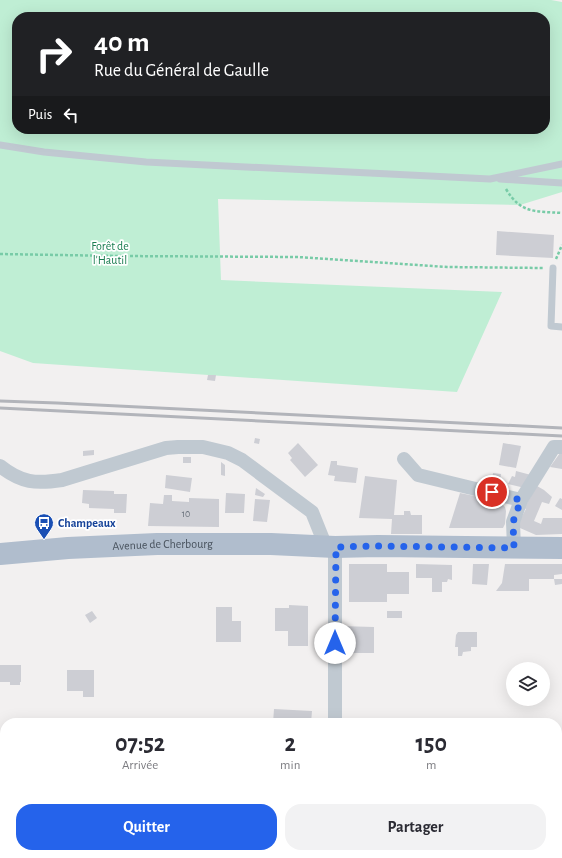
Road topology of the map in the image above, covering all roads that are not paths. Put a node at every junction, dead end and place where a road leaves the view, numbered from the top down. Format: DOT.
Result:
graph roads {
  1 [pos="0,145"];
  2 [pos="562,164"];
  3 [pos="490,179"];
  4 [pos="562,183"];
  5 [pos="553,268"];
  6 [pos="562,327"];
  7 [pos="562,447"];
  8 [pos="404,459"];
  9 [pos="0,466"];
  10 [pos="521,500"];
  11 [pos="331,547"];
  12 [pos="514,548"];
  13 [pos="562,548"];
  14 [pos="0,554"];
  15 [pos="335,718"];
  1 -- 3 [label="lane"];
  2 -- 3 [label="lane"];
  3 -- 4 [label="lane"];
  5 -- 6 [label="lane"];
  7 -- 10 [label="street"];
  8 -- 10 [label="street"];
  9 -- 11 [label="street"];
  10 -- 12 [label="street"];
  11 -- 12 [label="main road, Avenue de Cherbourg"];
  11 -- 14 [label="main road, Avenue de Cherbourg"];
  11 -- 15 [label="street"];
  12 -- 13 [label="main road, Avenue de Cherbourg"];
}
